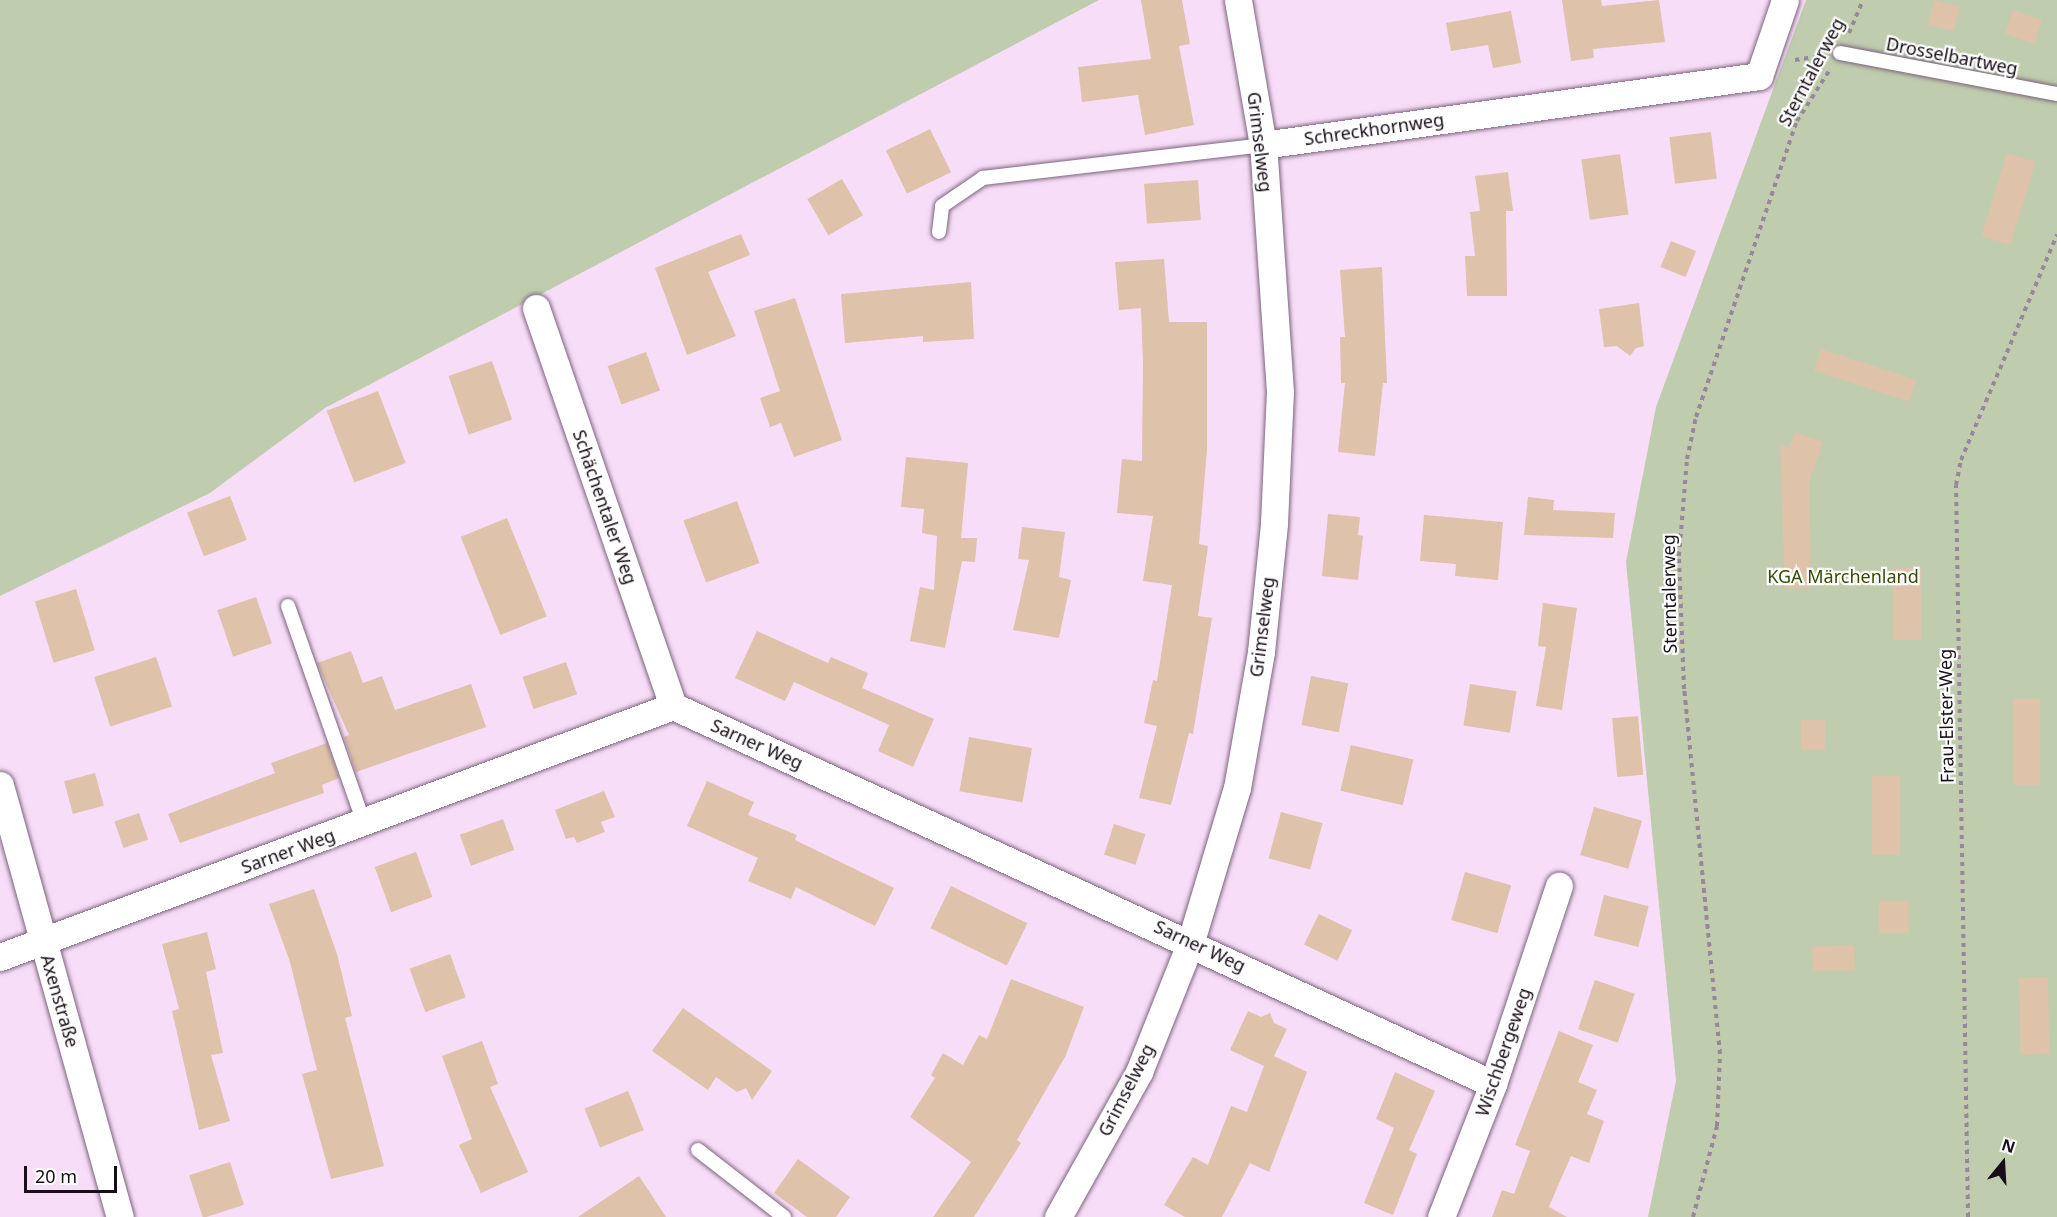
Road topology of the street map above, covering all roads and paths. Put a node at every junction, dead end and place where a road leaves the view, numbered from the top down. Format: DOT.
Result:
graph roads {
  1 [pos="1238,0"];
  2 [pos="1785,0"];
  3 [pos="1863,0"];
  4 [pos="1840,53"];
  5 [pos="1759,76"];
  6 [pos="2057,94"];
  7 [pos="1263,145"];
  8 [pos="939,232"];
  9 [pos="2057,235"];
  10 [pos="536,308"];
  11 [pos="288,606"];
  12 [pos="673,706"];
  13 [pos="0,785"];
  14 [pos="364,823"];
  15 [pos="1559,886"];
  16 [pos="43,941"];
  17 [pos="1191,941"];
  18 [pos="0,957"];
  19 [pos="1493,1084"];
  20 [pos="698,1150"];
  21 [pos="120,1217"];
  22 [pos="784,1217"];
  23 [pos="1058,1217"];
  24 [pos="1441,1217"];
  25 [pos="1693,1217"];
  26 [pos="1968,1217"];
  1 -- 7 [label="street, Grimselweg"];
  2 -- 5 [label="street"];
  3 -- 4 [label="path, Sterntalerweg"];
  4 -- 5 [label="path"];
  4 -- 6 [label="lane, Drosselbartweg"];
  4 -- 25 [label="path, Sterntalerweg"];
  5 -- 7 [label="street, Schreckhornweg"];
  7 -- 8 [label="lane, Schreckhornweg"];
  7 -- 17 [label="street, Grimselweg"];
  9 -- 26 [label="path, Frau-Elster-Weg"];
  10 -- 12 [label="street, Schächentaler Weg"];
  11 -- 14 [label="lane"];
  12 -- 14 [label="street, Sarner Weg"];
  12 -- 17 [label="street, Sarner Weg"];
  13 -- 16 [label="street, Axenstraße"];
  14 -- 16 [label="street, Sarner Weg"];
  15 -- 19 [label="street, Wischbergeweg"];
  16 -- 18 [label="street, Sarner Weg"];
  16 -- 21 [label="street, Axenstraße"];
  17 -- 19 [label="street, Sarner Weg"];
  17 -- 23 [label="street, Grimselweg"];
  19 -- 24 [label="street, Wischbergeweg"];
  20 -- 22 [label="lane"];
}
